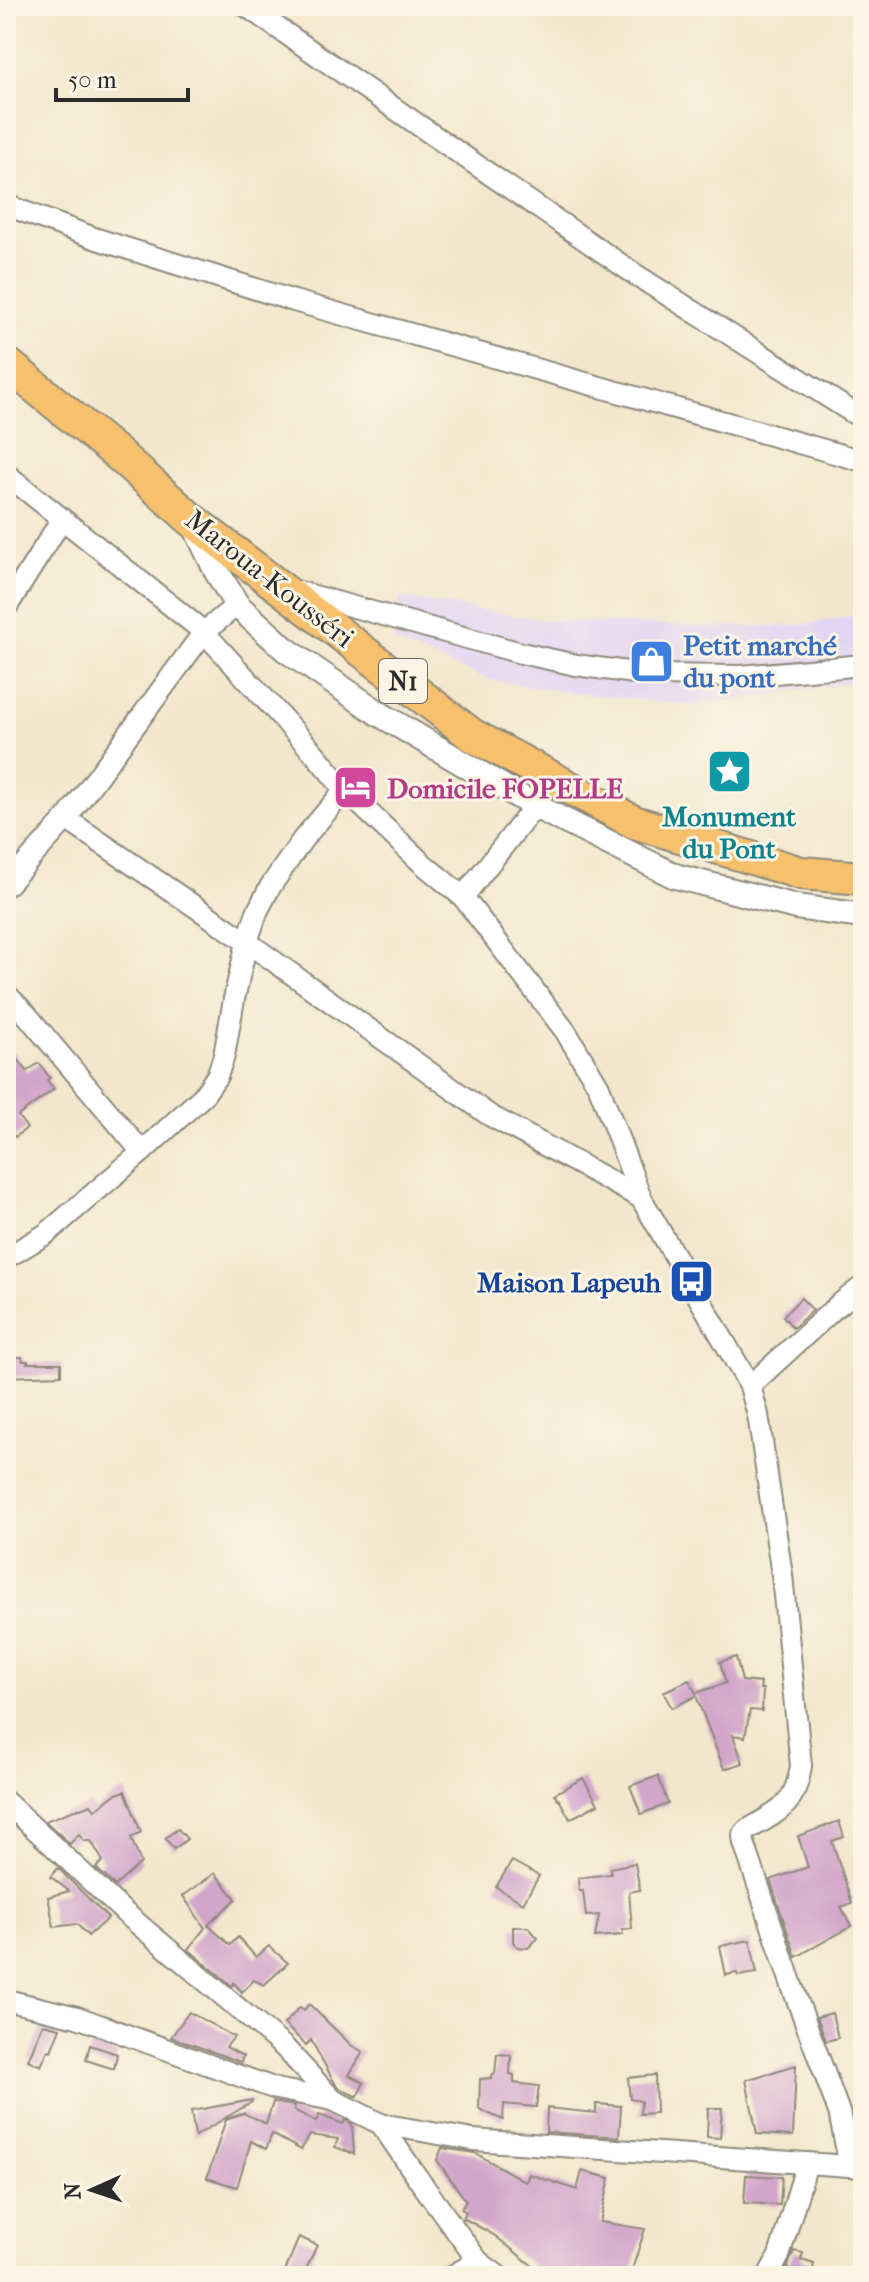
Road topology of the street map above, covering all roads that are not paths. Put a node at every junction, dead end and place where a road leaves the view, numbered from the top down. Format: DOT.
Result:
graph roads {
  1 [pos="246,6"];
  2 [pos="6,205"];
  3 [pos="6,363"];
  4 [pos="863,419"];
  5 [pos="863,461"];
  6 [pos="6,474"];
  7 [pos="62,519"];
  8 [pos="192,520"];
  9 [pos="280,587"];
  10 [pos="237,605"];
  11 [pos="6,608"];
  12 [pos="204,632"];
  13 [pos="863,665"];
  14 [pos="345,790"];
  15 [pos="535,806"];
  16 [pos="66,819"];
  17 [pos="863,878"];
  18 [pos="6,886"];
  19 [pos="463,897"];
  20 [pos="863,916"];
  21 [pos="247,942"];
  22 [pos="6,994"];
  23 [pos="142,1152"];
  24 [pos="641,1198"];
  25 [pos="6,1258"];
  26 [pos="863,1286"];
  27 [pos="750,1386"];
  28 [pos="6,1802"];
  29 [pos="6,2000"];
  30 [pos="333,2100"];
  31 [pos="381,2124"];
  32 [pos="807,2163"];
  33 [pos="856,2167"];
  34 [pos="478,2261"];
  35 [pos="452,2276"];
  36 [pos="498,2276"];
  37 [pos="768,2276"];
  1 -- 4 [label="street"];
  2 -- 5 [label="street"];
  3 -- 8 [label="highway, Maroua-Kousséri / N1"];
  6 -- 7 [label="street"];
  7 -- 11 [label="street"];
  7 -- 12 [label="street"];
  8 -- 9 [label="highway, Maroua-Kousséri / N1"];
  8 -- 10 [label="street"];
  9 -- 13 [label="street"];
  9 -- 17 [label="highway, Maroua-Kousséri / N1"];
  10 -- 12 [label="street"];
  10 -- 15 [label="street"];
  12 -- 14 [label="street"];
  12 -- 16 [label="street"];
  14 -- 19 [label="street"];
  14 -- 21 [label="street"];
  15 -- 19 [label="street"];
  15 -- 20 [label="street"];
  16 -- 18 [label="street"];
  16 -- 21 [label="street"];
  19 -- 24 [label="street"];
  21 -- 23 [label="street"];
  21 -- 24 [label="street"];
  22 -- 23 [label="street"];
  23 -- 25 [label="street"];
  24 -- 27 [label="street"];
  26 -- 27 [label="street"];
  27 -- 33 [label="street"];
  28 -- 30 [label="street"];
  29 -- 30 [label="street"];
  30 -- 31 [label="street"];
  31 -- 32 [label="street"];
  31 -- 34 [label="street"];
  32 -- 33 [label="street"];
  32 -- 37 [label="street"];
  34 -- 35 [label="street"];
  34 -- 36 [label="street"];
}
